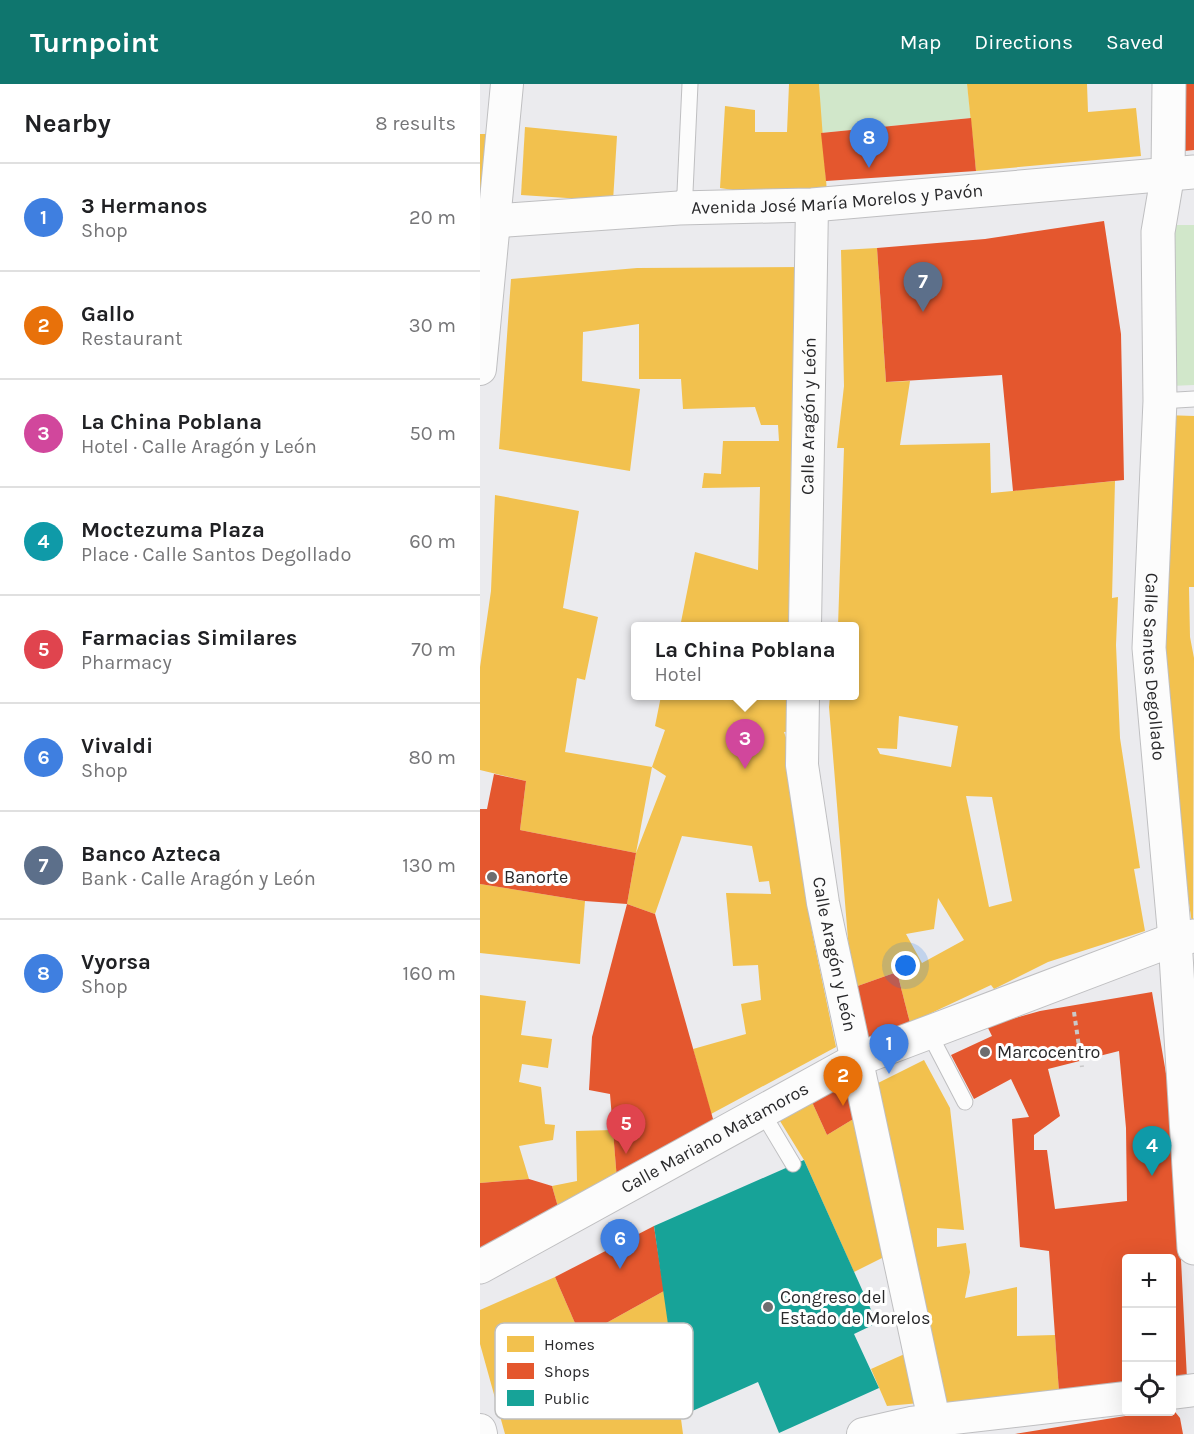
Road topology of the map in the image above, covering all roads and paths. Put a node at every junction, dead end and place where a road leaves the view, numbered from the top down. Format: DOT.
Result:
graph roads {
  1 [pos="507,84"];
  2 [pos="690,84"];
  3 [pos="1169,84"];
  4 [pos="1181,172"];
  5 [pos="812,205"];
  6 [pos="679,208"];
  7 [pos="486,221"];
  8 [pos="480,369"];
  9 [pos="1194,399"];
  10 [pos="1160,401"];
  11 [pos="805,622"];
  12 [pos="803,700"];
  13 [pos="1185,938"];
  14 [pos="1073,1005"];
  15 [pos="929,1033"];
  16 [pos="856,1059"];
  17 [pos="1082,1067"];
  18 [pos="964,1102"];
  19 [pos="762,1112"];
  20 [pos="794,1164"];
  21 [pos="1194,1248"];
  22 [pos="480,1267"];
  23 [pos="1194,1390"];
  24 [pos="1176,1392"];
  25 [pos="1122,1398"];
  26 [pos="934,1420"];
  27 [pos="863,1434"];
  1 -- 7 [label="street"];
  2 -- 6 [label="lane"];
  3 -- 4 [label="street, Calle Santos Degollado"];
  4 -- 5 [label="street, Avenida José María Morelos y Pavón"];
  4 -- 10 [label="street, Calle Santos Degollado"];
  5 -- 6 [label="street, Avenida José María Morelos y Pavón"];
  5 -- 11 [label="street, Calle Aragón y León"];
  6 -- 7 [label="street, Avenida José María Morelos y Pavón"];
  7 -- 8 [label="street"];
  9 -- 10 [label="lane"];
  10 -- 13 [label="street, Calle Santos Degollado"];
  12 -- 16 [label="street, Calle Aragón y León"];
  13 -- 15 [label="street, Calle Mariano Matamoros"];
  13 -- 21 [label="street, Calle Santos Degollado"];
  14 -- 17 [label="path"];
  15 -- 16 [label="street, Calle Mariano Matamoros"];
  15 -- 18 [label="lane"];
  16 -- 19 [label="street, Calle Mariano Matamoros"];
  16 -- 26 [label="street, Calle Aragón y León"];
  19 -- 20 [label="lane"];
  19 -- 22 [label="street, Calle Mariano Matamoros"];
  23 -- 24 [label="street"];
  25 -- 26 [label="street"];
  26 -- 27 [label="street"];
}
